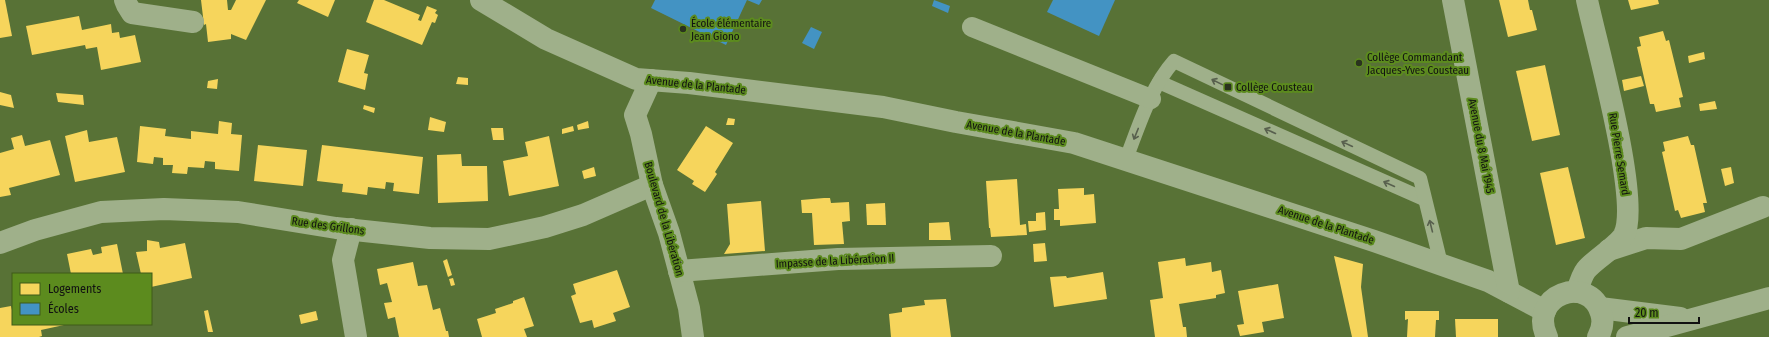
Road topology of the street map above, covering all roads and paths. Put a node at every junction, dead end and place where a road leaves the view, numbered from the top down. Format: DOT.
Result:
graph roads {
  1 [pos="125,0"];
  2 [pos="481,0"];
  3 [pos="1453,0"];
  4 [pos="1587,0"];
  5 [pos="193,22"];
  6 [pos="972,27"];
  7 [pos="651,80"];
  8 [pos="1155,91"];
  9 [pos="1126,159"];
  10 [pos="652,186"];
  11 [pos="1424,200"];
  12 [pos="1763,207"];
  13 [pos="351,229"];
  14 [pos="0,243"];
  15 [pos="1608,251"];
  16 [pos="991,256"];
  17 [pos="1441,264"];
  18 [pos="679,271"];
  19 [pos="1509,292"];
  20 [pos="1577,292"];
  21 [pos="1769,298"];
  22 [pos="1600,308"];
  23 [pos="1545,311"];
  24 [pos="1693,320"];
  25 [pos="356,337"];
  26 [pos="693,337"];
  27 [pos="1547,337"];
  28 [pos="1598,337"];
  29 [pos="1627,337"];
  1 -- 5 [label="street"];
  2 -- 7 [label="street, Avenue de la Plantade"];
  3 -- 19 [label="street, Avenue du 8 Mai 1945"];
  4 -- 15 [label="street, Rue Pierre Semard"];
  6 -- 8 [label="street"];
  7 -- 9 [label="street, Avenue de la Plantade"];
  7 -- 10 [label="street, Boulevard de la Libération"];
  8 -- 9 [label="lane, one-way"];
  11 -- 8 [label="lane, one-way"];
  11 -- 8 [label="lane, one-way"];
  9 -- 17 [label="street, Avenue de la Plantade"];
  10 -- 13 [label="street, Rue des Grillons"];
  10 -- 18 [label="street, Boulevard de la Libération"];
  17 -- 11 [label="lane, one-way"];
  12 -- 15 [label="street"];
  13 -- 14 [label="street, Rue des Grillons"];
  13 -- 25 [label="street"];
  15 -- 20 [label="street, Rue Pierre Semard"];
  16 -- 18 [label="street, Impasse de la Libération II"];
  17 -- 19 [label="street, Avenue de la Plantade"];
  18 -- 26 [label="street, Boulevard de la Libération"];
  19 -- 23 [label="street, Avenue de la Plantade"];
  20 -- 22 [label="street"];
  20 -- 23 [label="street"];
  21 -- 24 [label="street"];
  22 -- 24 [label="street"];
  22 -- 28 [label="street"];
  23 -- 27 [label="street"];
  24 -- 29 [label="street"];
}
